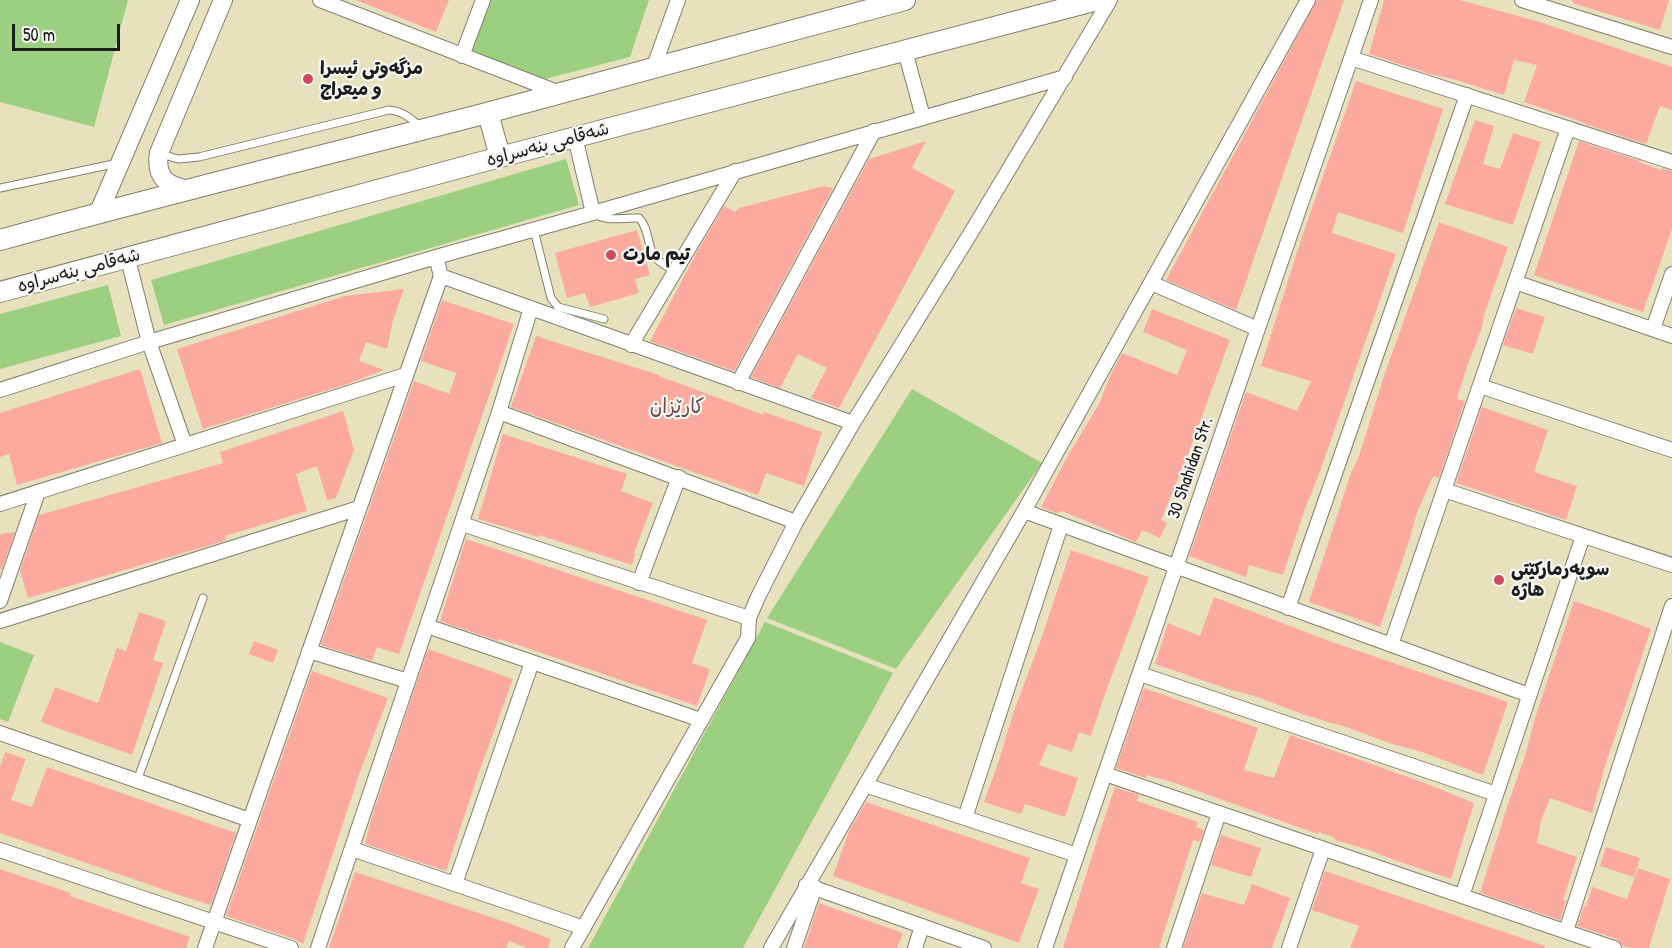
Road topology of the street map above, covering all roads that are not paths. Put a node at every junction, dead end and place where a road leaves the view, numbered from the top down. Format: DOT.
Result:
graph roads {
  1 [pos="190,0"];
  2 [pos="223,0"];
  3 [pos="320,0"];
  4 [pos="483,0"];
  5 [pos="678,0"];
  6 [pos="905,0"];
  7 [pos="1096,0"];
  8 [pos="1110,0"];
  9 [pos="1308,0"];
  10 [pos="1371,0"];
  11 [pos="1522,0"];
  12 [pos="1672,47"];
  13 [pos="905,51"];
  14 [pos="462,56"];
  15 [pos="1351,58"];
  16 [pos="653,69"];
  17 [pos="1065,77"];
  18 [pos="560,93"];
  19 [pos="1467,95"];
  20 [pos="488,113"];
  21 [pos="923,117"];
  22 [pos="1568,128"];
  23 [pos="422,129"];
  24 [pos="874,131"];
  25 [pos="575,137"];
  26 [pos="159,153"];
  27 [pos="500,157"];
  28 [pos="1672,162"];
  29 [pos="120,163"];
  30 [pos="735,171"];
  31 [pos="0,188"];
  32 [pos="190,190"];
  33 [pos="99,212"];
  34 [pos="593,213"];
  35 [pos="534,230"];
  36 [pos="0,240"];
  37 [pos="436,257"];
  38 [pos="128,259"];
  39 [pos="675,271"];
  40 [pos="1672,274"];
  41 [pos="441,276"];
  42 [pos="1515,282"];
  43 [pos="1151,283"];
  44 [pos="0,292"];
  45 [pos="531,308"];
  46 [pos="604,319"];
  47 [pos="1258,329"];
  48 [pos="1653,329"];
  49 [pos="1672,336"];
  50 [pos="149,342"];
  51 [pos="631,345"];
  52 [pos="405,375"];
  53 [pos="738,383"];
  54 [pos="1480,386"];
  55 [pos="0,390"];
  56 [pos="499,412"];
  57 [pos="853,423"];
  58 [pos="185,445"];
  59 [pos="1672,450"];
  60 [pos="679,477"];
  61 [pos="1444,490"];
  62 [pos="38,492"];
  63 [pos="0,504"];
  64 [pos="359,508"];
  65 [pos="1024,511"];
  66 [pos="796,522"];
  67 [pos="462,524"];
  68 [pos="1061,525"];
  69 [pos="1583,536"];
  70 [pos="1672,565"];
  71 [pos="1176,568"];
  72 [pos="639,582"];
  73 [pos="203,598"];
  74 [pos="0,601"];
  75 [pos="1672,606"];
  76 [pos="1288,608"];
  77 [pos="749,618"];
  78 [pos="0,621"];
  79 [pos="427,626"];
  80 [pos="1391,645"];
  81 [pos="309,651"];
  82 [pos="532,662"];
  83 [pos="1140,674"];
  84 [pos="408,681"];
  85 [pos="1529,695"];
  86 [pos="701,720"];
  87 [pos="0,733"];
  88 [pos="1105,774"];
  89 [pos="137,781"];
  90 [pos="865,785"];
  91 [pos="1496,794"];
  92 [pos="1219,813"];
  93 [pos="965,818"];
  94 [pos="250,820"];
  95 [pos="352,849"];
  96 [pos="1323,849"];
  97 [pos="1,854"];
  98 [pos="1077,855"];
  99 [pos="455,884"];
  100 [pos="810,886"];
  101 [pos="1462,896"];
  102 [pos="214,921"];
  103 [pos="922,926"];
  104 [pos="584,928"];
  105 [pos="1566,932"];
  106 [pos="205,948"];
  107 [pos="291,948"];
  108 [pos="318,948"];
  109 [pos="572,948"];
  110 [pos="771,948"];
  111 [pos="794,948"];
  112 [pos="915,948"];
  113 [pos="984,948"];
  114 [pos="1046,948"];
  115 [pos="1174,948"];
  116 [pos="1289,948"];
  117 [pos="1614,948"];
  1 -- 29 [label="street"];
  2 -- 26 [label="street"];
  3 -- 14 [label="street"];
  4 -- 14 [label="street"];
  5 -- 16 [label="street"];
  6 -- 16 [label="main road"];
  7 -- 13 [label="main road, شەقامی بنەسراوە"];
  8 -- 17 [label="street"];
  9 -- 43 [label="street"];
  10 -- 15 [label="street, 30 Shahidan Str."];
  11 -- 12 [label="street"];
  13 -- 21 [label="street"];
  13 -- 25 [label="main road, شەقامی بنەسراوە"];
  14 -- 18 [label="street"];
  15 -- 19 [label="street"];
  15 -- 47 [label="street, 30 Shahidan Str."];
  16 -- 18 [label="main road"];
  17 -- 21 [label="street"];
  17 -- 57 [label="street"];
  18 -- 20 [label="main road"];
  19 -- 22 [label="street"];
  19 -- 76 [label="street"];
  20 -- 23 [label="main road"];
  20 -- 27 [label="main road"];
  21 -- 24 [label="street"];
  22 -- 28 [label="street"];
  22 -- 42 [label="street"];
  23 -- 26 [label="lane"];
  23 -- 32 [label="main road"];
  24 -- 30 [label="street"];
  24 -- 53 [label="street"];
  25 -- 27 [label="main road, شەقامی بنەسراوە"];
  25 -- 34 [label="street"];
  26 -- 32 [label="street"];
  27 -- 38 [label="main road, شەقامی بنەسراوە"];
  29 -- 31 [label="lane"];
  29 -- 33 [label="street"];
  30 -- 34 [label="street"];
  30 -- 39 [label="street"];
  32 -- 33 [label="main road"];
  33 -- 36 [label="main road"];
  34 -- 35 [label="street"];
  34 -- 39 [label="lane"];
  35 -- 37 [label="street"];
  35 -- 46 [label="lane"];
  37 -- 41 [label="street"];
  37 -- 50 [label="street"];
  38 -- 44 [label="main road, شەقامی بنەسراوە"];
  38 -- 50 [label="street"];
  39 -- 51 [label="street"];
  40 -- 48 [label="street"];
  41 -- 45 [label="street"];
  41 -- 52 [label="street"];
  42 -- 48 [label="street"];
  42 -- 54 [label="street"];
  43 -- 47 [label="street"];
  43 -- 65 [label="street"];
  45 -- 51 [label="street"];
  45 -- 56 [label="street"];
  47 -- 71 [label="street, 30 Shahidan Str."];
  48 -- 49 [label="street"];
  50 -- 55 [label="street"];
  50 -- 58 [label="street"];
  51 -- 53 [label="street"];
  52 -- 58 [label="street"];
  52 -- 64 [label="street"];
  53 -- 57 [label="street"];
  54 -- 59 [label="street"];
  54 -- 61 [label="street"];
  56 -- 60 [label="street"];
  56 -- 67 [label="street"];
  57 -- 66 [label="street"];
  58 -- 62 [label="street"];
  60 -- 66 [label="street"];
  60 -- 72 [label="street"];
  61 -- 69 [label="street"];
  61 -- 80 [label="street"];
  62 -- 63 [label="street"];
  62 -- 74 [label="street"];
  64 -- 78 [label="street"];
  64 -- 81 [label="street"];
  65 -- 68 [label="street"];
  65 -- 90 [label="street"];
  66 -- 77 [label="street"];
  67 -- 72 [label="street"];
  67 -- 79 [label="street"];
  68 -- 71 [label="street"];
  68 -- 93 [label="street"];
  69 -- 70 [label="street"];
  69 -- 85 [label="street"];
  71 -- 76 [label="street"];
  71 -- 83 [label="street, 30 Shahidan Str."];
  72 -- 77 [label="street"];
  73 -- 89 [label="lane"];
  75 -- 105 [label="street"];
  76 -- 80 [label="street"];
  77 -- 86 [label="street"];
  79 -- 82 [label="street"];
  79 -- 84 [label="street"];
  80 -- 85 [label="street"];
  81 -- 84 [label="street"];
  81 -- 94 [label="street"];
  82 -- 86 [label="street"];
  82 -- 99 [label="street"];
  83 -- 88 [label="street, 30 Shahidan Str."];
  83 -- 91 [label="street"];
  84 -- 95 [label="street"];
  85 -- 91 [label="street"];
  86 -- 104 [label="street"];
  87 -- 89 [label="street"];
  88 -- 92 [label="street"];
  88 -- 98 [label="street, 30 Shahidan Str."];
  89 -- 94 [label="street"];
  90 -- 93 [label="street"];
  90 -- 100 [label="street"];
  91 -- 101 [label="street"];
  92 -- 96 [label="street"];
  92 -- 115 [label="street"];
  93 -- 98 [label="street"];
  94 -- 102 [label="street"];
  95 -- 99 [label="street"];
  95 -- 108 [label="street"];
  96 -- 101 [label="street"];
  96 -- 116 [label="street"];
  97 -- 102 [label="street"];
  98 -- 114 [label="street, 30 Shahidan Str."];
  99 -- 104 [label="street"];
  100 -- 103 [label="street"];
  100 -- 110 [label="street"];
  100 -- 111 [label="street"];
  101 -- 105 [label="street"];
  102 -- 106 [label="street"];
  102 -- 107 [label="street"];
  103 -- 112 [label="street"];
  103 -- 113 [label="street"];
  104 -- 109 [label="street"];
  105 -- 117 [label="street"];
}
